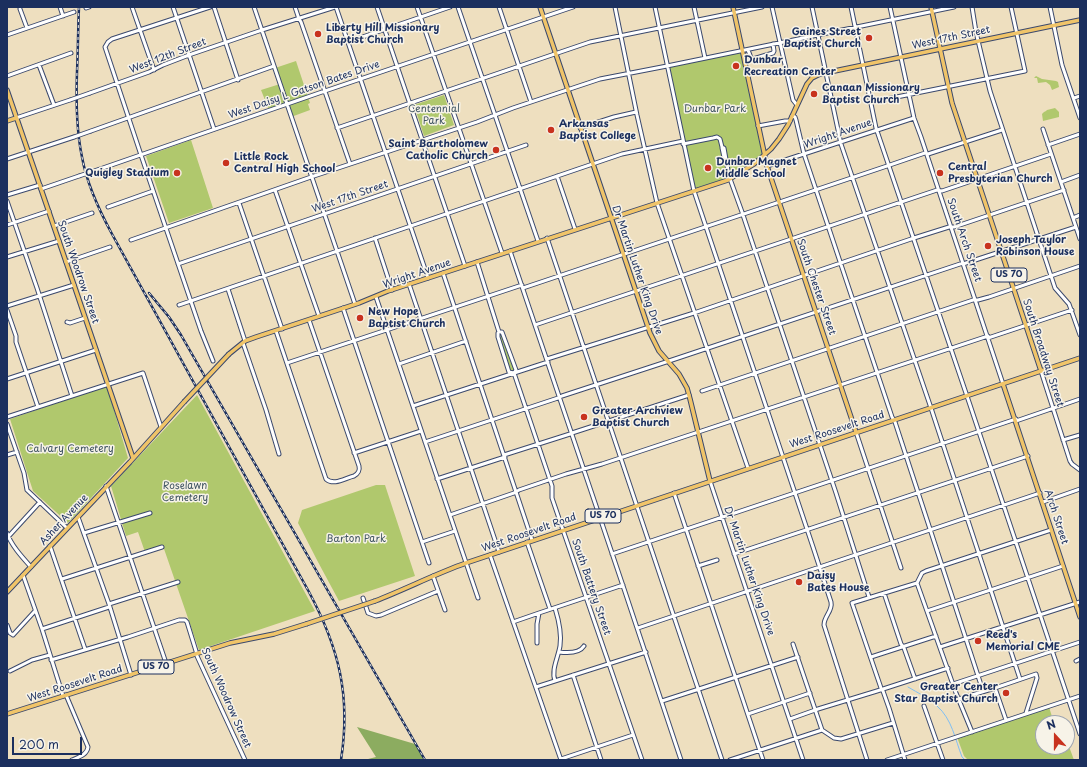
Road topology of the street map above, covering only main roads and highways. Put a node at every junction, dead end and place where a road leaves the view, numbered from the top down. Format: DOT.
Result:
graph roads {
  1 [pos="540,7"];
  2 [pos="733,7"];
  3 [pos="932,9"];
  4 [pos="1080,20"];
  5 [pos="940,49"];
  6 [pos="7,90"];
  7 [pos="16,118"];
  8 [pos="7,121"];
  9 [pos="790,121"];
  10 [pos="764,156"];
  11 [pos="610,218"];
  12 [pos="1080,358"];
  13 [pos="1041,371"];
  14 [pos="1003,384"];
  15 [pos="856,432"];
  16 [pos="133,458"];
  17 [pos="710,481"];
  18 [pos="7,592"];
  19 [pos="1080,617"];
  20 [pos="7,714"];
  1 -- 11 [label="main road, Dr Martin Luther King Drive"];
  2 -- 10 [label="main road, South Chester Street"];
  3 -- 5 [label="main road, South Broadway Street / US 70"];
  4 -- 5 [label="main road, West 17th Street"];
  5 -- 9 [label="main road, West 17th Street"];
  5 -- 13 [label="main road, South Broadway Street / US 70"];
  6 -- 7 [label="main road, South Woodrow Street"];
  7 -- 8 [label="main road, West 12th Street"];
  7 -- 16 [label="main road, South Woodrow Street"];
  9 -- 10 [label="main road, Wright Avenue"];
  10 -- 11 [label="main road, Wright Avenue"];
  10 -- 15 [label="main road, South Chester Street"];
  11 -- 16 [label="main road, Wright Avenue, bridge"];
  11 -- 17 [label="main road, Dr Martin Luther King Drive"];
  12 -- 13 [label="main road, West Roosevelt Road"];
  13 -- 14 [label="main road, West Roosevelt Road / US 70"];
  14 -- 15 [label="main road, West Roosevelt Road / US 70"];
  14 -- 19 [label="main road, Arch Street"];
  15 -- 17 [label="main road, West Roosevelt Road / US 70"];
  16 -- 18 [label="main road, Asher Avenue"];
  17 -- 20 [label="main road, West Roosevelt Road / US 70, bridge"];
}
